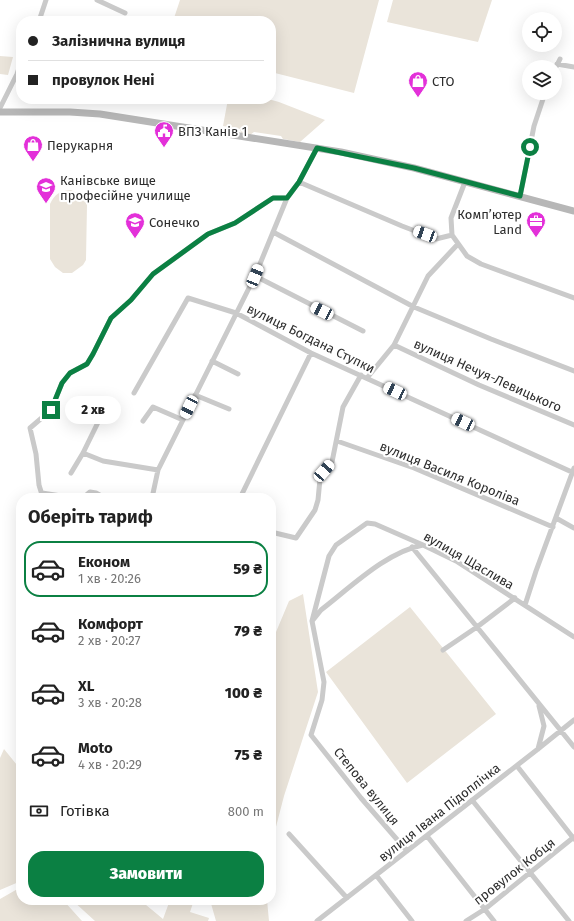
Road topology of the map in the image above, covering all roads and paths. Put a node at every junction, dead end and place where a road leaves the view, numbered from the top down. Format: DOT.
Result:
graph roads {
  1 [pos="46,0"];
  2 [pos="97,0"];
  3 [pos="125,13"];
  4 [pos="41,16"];
  5 [pos="562,65"];
  6 [pos="574,67"];
  7 [pos="16,76"];
  8 [pos="543,100"];
  9 [pos="0,108"];
  10 [pos="0,112"];
  11 [pos="317,148"];
  12 [pos="299,182"];
  13 [pos="465,182"];
  14 [pos="520,196"];
  15 [pos="287,198"];
  16 [pos="574,211"];
  17 [pos="272,232"];
  18 [pos="452,235"];
  19 [pos="458,244"];
  20 [pos="255,276"];
  21 [pos="574,298"];
  22 [pos="414,307"];
  23 [pos="236,313"];
  24 [pos="363,331"];
  25 [pos="394,345"];
  26 [pos="311,353"];
  27 [pos="212,361"];
  28 [pos="574,371"];
  29 [pos="238,374"];
  30 [pos="361,375"];
  31 [pos="367,378"];
  32 [pos="134,393"];
  33 [pos="195,395"];
  34 [pos="107,404"];
  35 [pos="230,409"];
  36 [pos="183,420"];
  37 [pos="144,421"];
  38 [pos="574,425"];
  39 [pos="337,442"];
  40 [pos="83,453"];
  41 [pos="158,470"];
  42 [pos="574,471"];
  43 [pos="71,473"];
  44 [pos="41,493"];
  45 [pos="153,493"];
  46 [pos="242,493"];
  47 [pos="556,518"];
  48 [pos="553,526"];
  49 [pos="574,528"];
  50 [pos="276,533"];
  51 [pos="423,545"];
  52 [pos="412,547"];
  53 [pos="514,598"];
  54 [pos="525,605"];
  55 [pos="312,621"];
  56 [pos="477,627"];
  57 [pos="574,637"];
  58 [pos="443,650"];
  59 [pos="539,703"];
  60 [pos="574,720"];
  61 [pos="560,730"];
  62 [pos="574,747"];
  63 [pos="538,749"];
  64 [pos="516,766"];
  65 [pos="472,800"];
  66 [pos="289,834"];
  67 [pos="427,836"];
  68 [pos="574,838"];
  69 [pos="406,852"];
  70 [pos="530,873"];
  71 [pos="376,875"];
  72 [pos="346,898"];
  73 [pos="485,909"];
  74 [pos="319,921"];
  75 [pos="412,921"];
  76 [pos="466,921"];
  77 [pos="494,921"];
  78 [pos="569,921"];
  1 -- 4 [label="street"];
  2 -- 3 [label="street"];
  5 -- 6 [label="street"];
  7 -- 9 [label="street"];
  8 -- 14 [label="street"];
  10 -- 11 [label="main road"];
  11 -- 12 [label="street"];
  11 -- 13 [label="main road"];
  12 -- 15 [label="street"];
  12 -- 18 [label="street"];
  13 -- 14 [label="main road"];
  13 -- 18 [label="street"];
  14 -- 16 [label="main road"];
  15 -- 17 [label="street"];
  15 -- 44 [label="street"];
  17 -- 20 [label="street"];
  17 -- 22 [label="street"];
  18 -- 19 [label="street"];
  19 -- 21 [label="street"];
  19 -- 22 [label="street"];
  20 -- 23 [label="street"];
  20 -- 24 [label="street"];
  22 -- 25 [label="street"];
  22 -- 28 [label="street"];
  23 -- 26 [label="street, вулиця Богдана Ступки"];
  23 -- 27 [label="street"];
  23 -- 32 [label="street, вулиця Богдана Ступки"];
  25 -- 31 [label="street"];
  25 -- 38 [label="street, вулиця Нечуя-Левицького"];
  26 -- 30 [label="street, вулиця Богдана Ступки"];
  26 -- 46 [label="street"];
  27 -- 29 [label="street"];
  27 -- 33 [label="street"];
  30 -- 31 [label="street, вулиця Богдана Ступки"];
  30 -- 39 [label="street"];
  31 -- 42 [label="street, вулиця Богдана Ступки"];
  33 -- 35 [label="street"];
  33 -- 36 [label="street"];
  34 -- 40 [label="street"];
  36 -- 37 [label="street"];
  36 -- 41 [label="street"];
  39 -- 48 [label="street, вулиця Василя Короліва"];
  39 -- 50 [label="street"];
  40 -- 41 [label="street"];
  40 -- 43 [label="street"];
  41 -- 45 [label="street"];
  42 -- 47 [label="street"];
  47 -- 48 [label="street"];
  47 -- 49 [label="street"];
  48 -- 54 [label="street"];
  51 -- 52 [label="street"];
  51 -- 53 [label="street, вулиця Щаслива"];
  51 -- 55 [label="street, вулиця Щаслива"];
  52 -- 55 [label="street"];
  52 -- 56 [label="street"];
  53 -- 54 [label="street, вулиця Щаслива"];
  53 -- 56 [label="street"];
  54 -- 57 [label="street, вулиця Щаслива"];
  55 -- 69 [label="street, Степова вулиця"];
  56 -- 58 [label="street"];
  56 -- 59 [label="street"];
  59 -- 61 [label="street"];
  59 -- 63 [label="street"];
  60 -- 61 [label="street, вулиця Івана Підоплічка"];
  61 -- 62 [label="street"];
  61 -- 63 [label="street, вулиця Івана Підоплічка"];
  63 -- 64 [label="street, вулиця Івана Підоплічка"];
  64 -- 65 [label="street, вулиця Івана Підоплічка"];
  64 -- 68 [label="street"];
  65 -- 67 [label="street, вулиця Івана Підоплічка"];
  65 -- 70 [label="street"];
  66 -- 72 [label="street"];
  67 -- 69 [label="street, вулиця Івана Підоплічка"];
  67 -- 73 [label="street"];
  68 -- 70 [label="street, провулок Кобця"];
  69 -- 71 [label="street, вулиця Івана Підоплічка"];
  70 -- 73 [label="street, провулок Кобця"];
  70 -- 78 [label="street"];
  71 -- 72 [label="street, вулиця Івана Підоплічка"];
  71 -- 75 [label="street"];
  72 -- 74 [label="street, вулиця Івана Підоплічка"];
  73 -- 76 [label="street, провулок Кобця"];
  73 -- 77 [label="street"];
}
